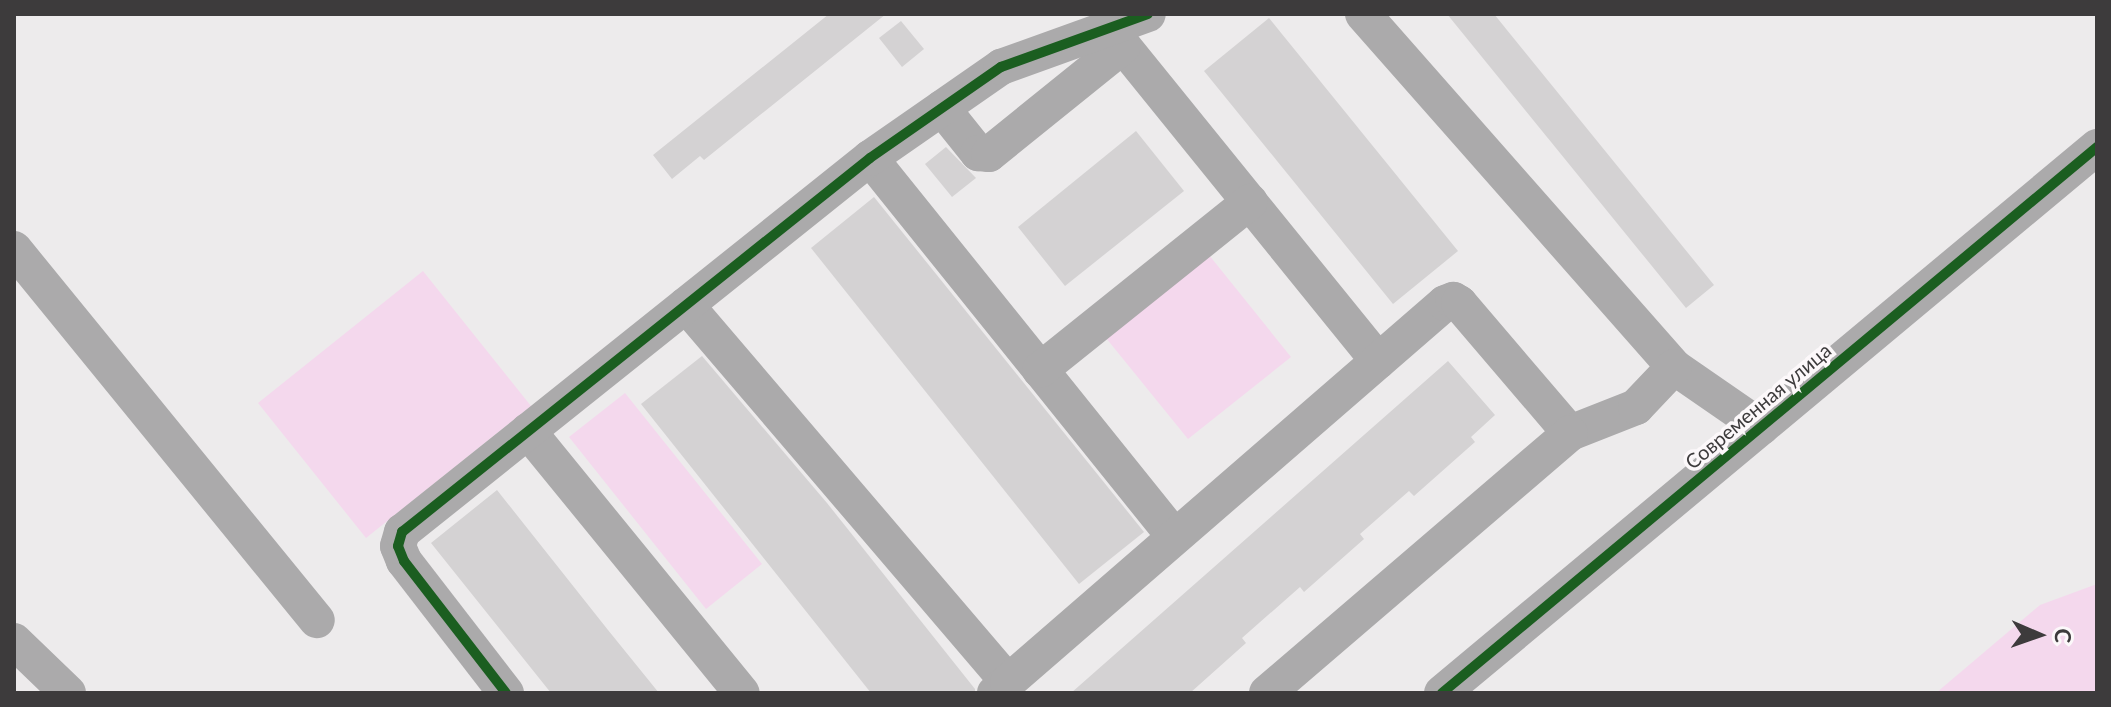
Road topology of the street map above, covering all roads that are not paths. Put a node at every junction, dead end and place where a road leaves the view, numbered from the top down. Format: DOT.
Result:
graph roads {
  1 [pos="1148,14"];
  2 [pos="1363,14"];
  3 [pos="1115,36"];
  4 [pos="942,108"];
  5 [pos="2097,147"];
  6 [pos="870,158"];
  7 [pos="1250,202"];
  8 [pos="14,249"];
  9 [pos="686,305"];
  10 [pos="1378,361"];
  11 [pos="1674,367"];
  12 [pos="1040,370"];
  13 [pos="1761,427"];
  14 [pos="528,431"];
  15 [pos="1570,433"];
  16 [pos="1175,537"];
  17 [pos="317,620"];
  18 [pos="14,641"];
  19 [pos="1002,687"];
  20 [pos="68,693"];
  21 [pos="506,693"];
  22 [pos="742,693"];
  23 [pos="1267,693"];
  24 [pos="1442,693"];
  1 -- 3 [label="street"];
  2 -- 11 [label="street"];
  3 -- 4 [label="street"];
  3 -- 4 [label="street"];
  3 -- 7 [label="street"];
  4 -- 6 [label="street"];
  5 -- 13 [label="street, Современная улица"];
  6 -- 9 [label="street"];
  6 -- 12 [label="street"];
  7 -- 10 [label="street"];
  7 -- 12 [label="street"];
  8 -- 17 [label="street"];
  9 -- 14 [label="street"];
  9 -- 19 [label="street"];
  10 -- 15 [label="street"];
  10 -- 16 [label="street"];
  11 -- 13 [label="street"];
  11 -- 15 [label="street"];
  12 -- 16 [label="street"];
  13 -- 24 [label="street, Современная улица"];
  14 -- 21 [label="street"];
  14 -- 22 [label="street"];
  15 -- 23 [label="street"];
  16 -- 19 [label="street"];
  18 -- 20 [label="street"];
}
